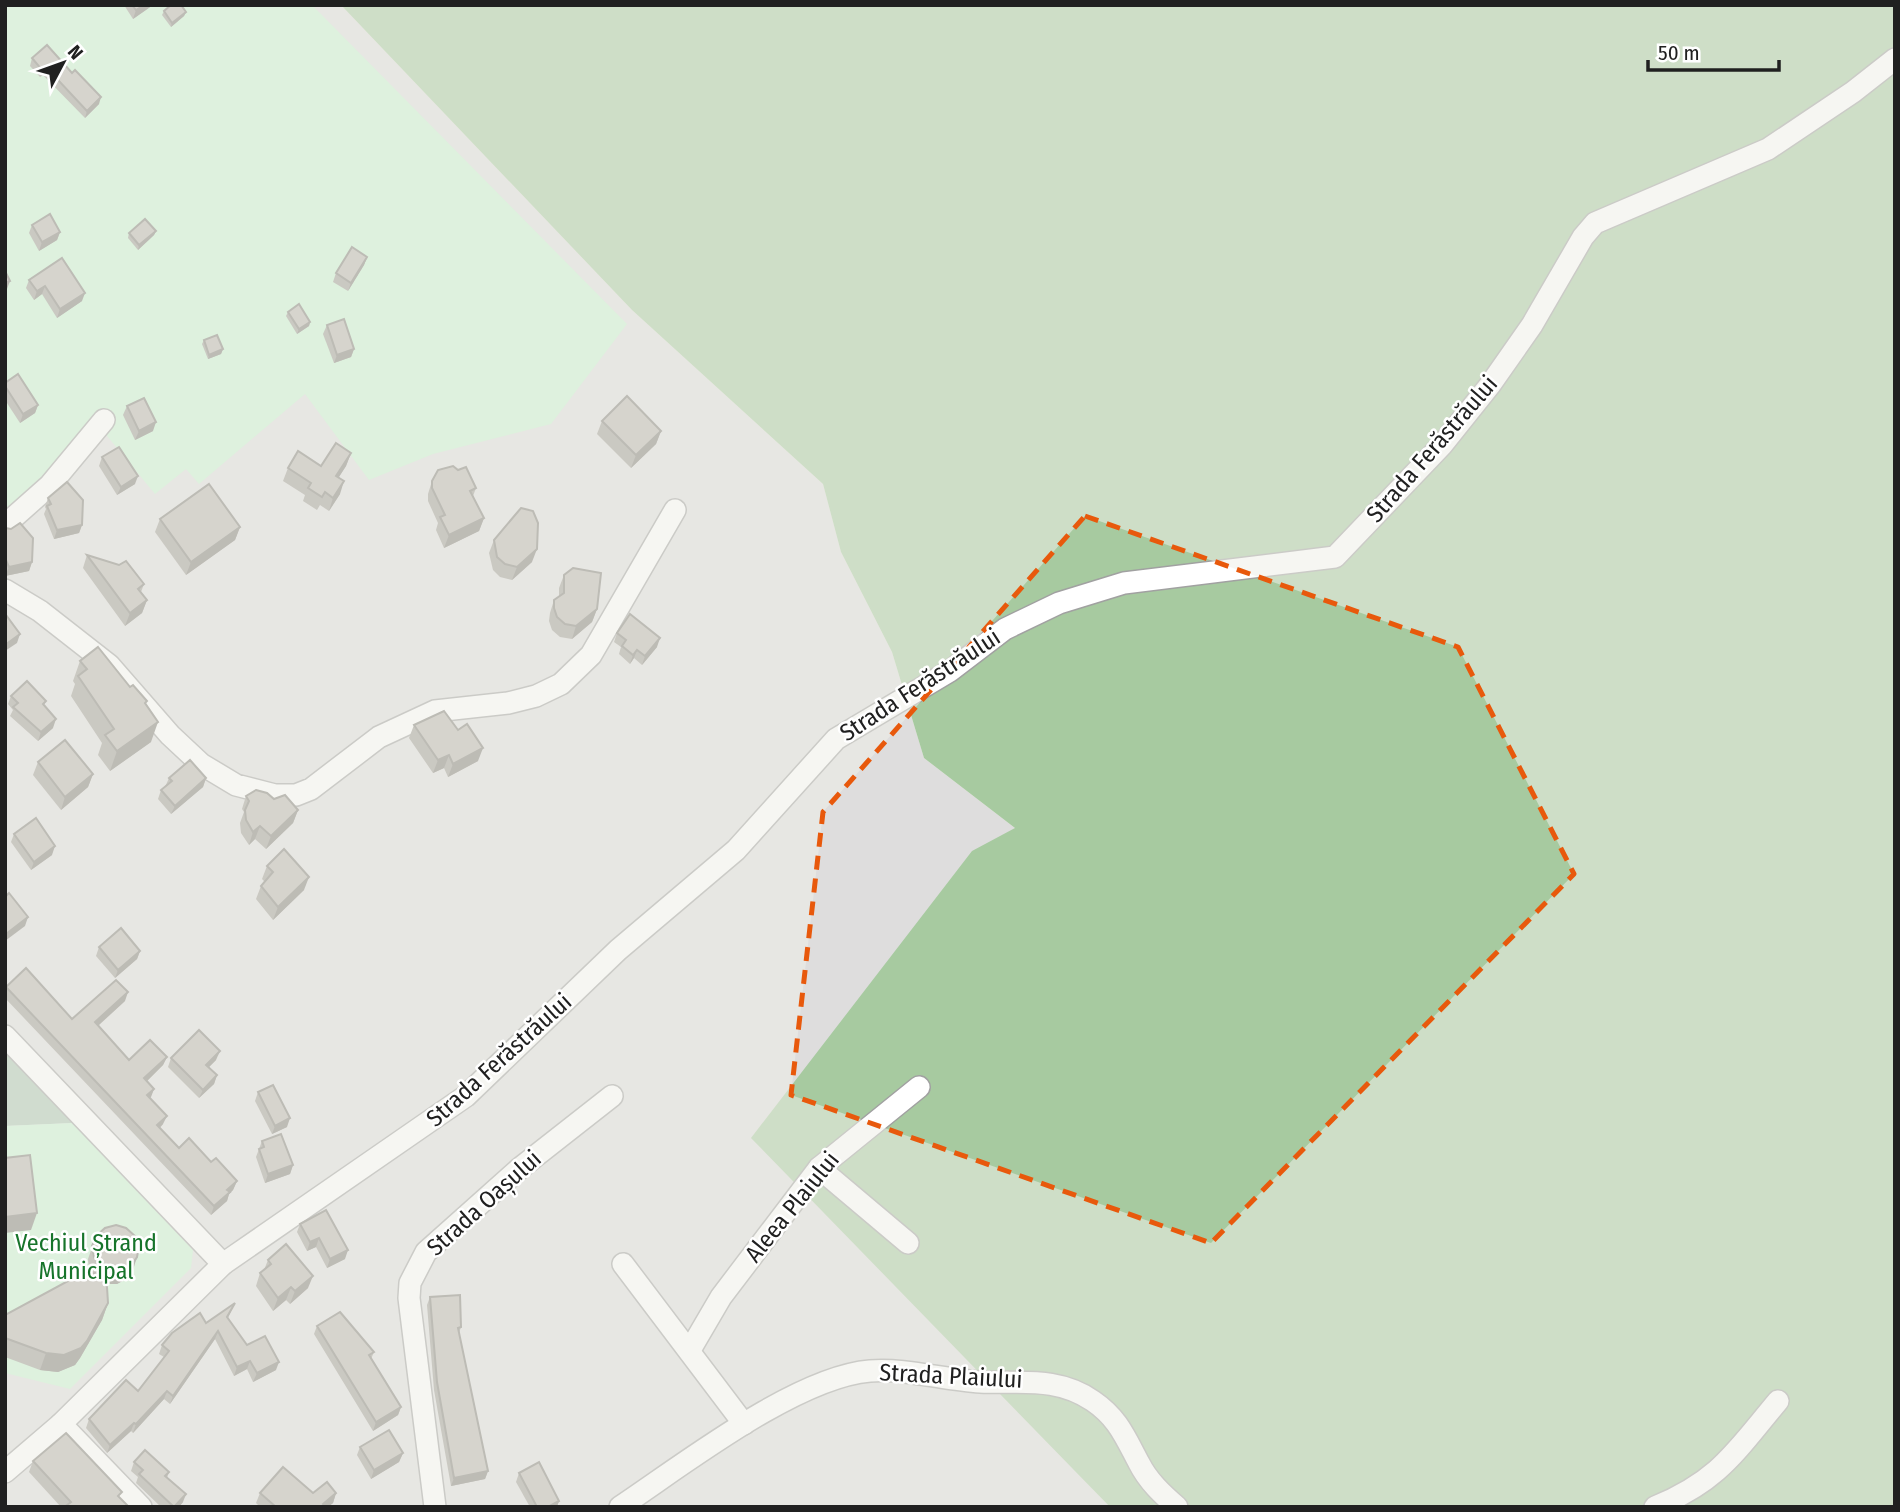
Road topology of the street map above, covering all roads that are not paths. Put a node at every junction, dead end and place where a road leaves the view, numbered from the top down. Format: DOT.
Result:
graph roads {
  1 [pos="1895,59"];
  2 [pos="104,420"];
  3 [pos="675,510"];
  4 [pos="5,525"];
  5 [pos="5,590"];
  6 [pos="5,1036"];
  7 [pos="919,1087"];
  8 [pos="612,1096"];
  9 [pos="819,1168"];
  10 [pos="908,1243"];
  11 [pos="223,1264"];
  12 [pos="623,1264"];
  13 [pos="690,1350"];
  14 [pos="1778,1401"];
  15 [pos="61,1424"];
  16 [pos="744,1424"];
  17 [pos="5,1472"];
  18 [pos="141,1507"];
  19 [pos="435,1507"];
  20 [pos="620,1507"];
  21 [pos="1177,1507"];
  22 [pos="1656,1507"];
  1 -- 11 [label="street, Strada Ferăstrăului"];
  2 -- 4 [label="street"];
  3 -- 5 [label="street"];
  6 -- 11 [label="street"];
  7 -- 9 [label="street, Aleea Plaiului"];
  8 -- 19 [label="street, Strada Oașului"];
  9 -- 10 [label="street"];
  9 -- 13 [label="street, Aleea Plaiului"];
  11 -- 15 [label="street, Strada Ferăstrăului"];
  12 -- 13 [label="street"];
  13 -- 16 [label="street"];
  14 -- 22 [label="street"];
  15 -- 17 [label="street, Strada Ferăstrăului"];
  15 -- 18 [label="street"];
  16 -- 20 [label="street, Strada Plaiului"];
  16 -- 21 [label="street, Strada Plaiului"];
}
